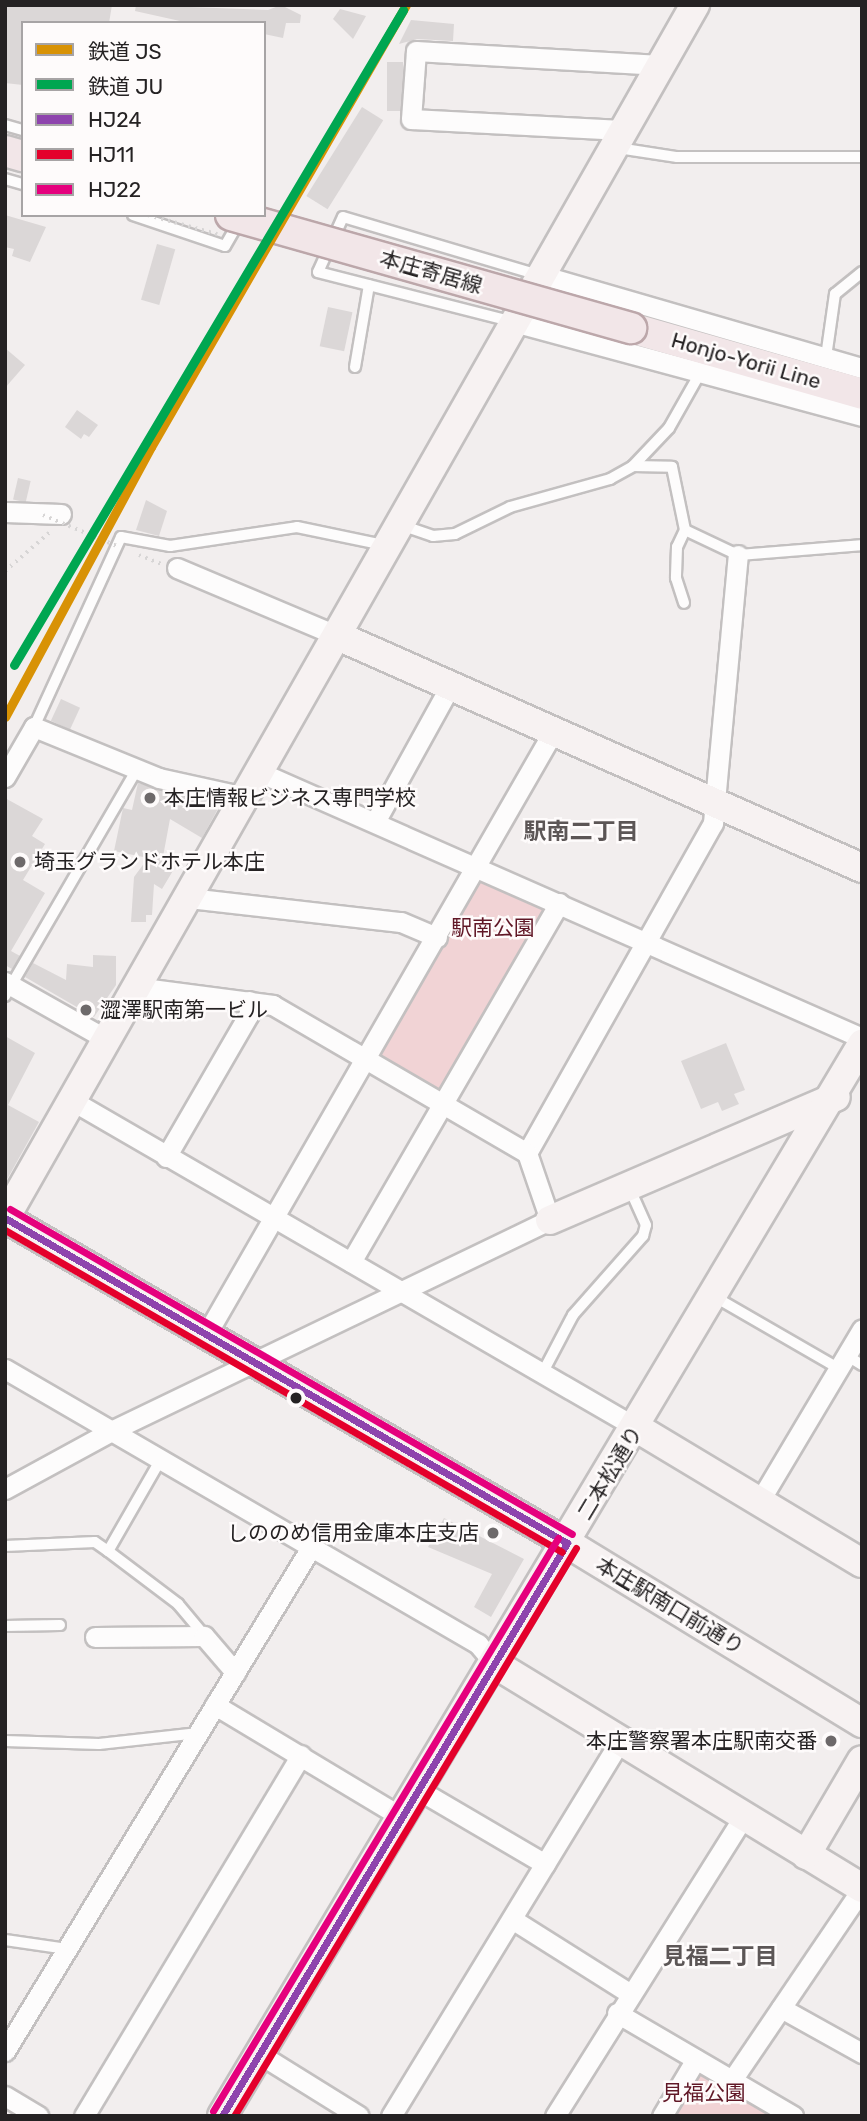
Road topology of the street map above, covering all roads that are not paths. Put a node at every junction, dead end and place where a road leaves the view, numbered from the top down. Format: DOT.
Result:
graph roads {
  1 [pos="695,5"];
  2 [pos="660,65"];
  3 [pos="618,139"];
  4 [pos="862,157"];
  5 [pos="139,217"];
  6 [pos="242,217"];
  7 [pos="229,226"];
  8 [pos="862,272"];
  9 [pos="541,275"];
  10 [pos="369,285"];
  11 [pos="514,322"];
  12 [pos="631,328"];
  13 [pos="826,357"];
  14 [pos="355,367"];
  15 [pos="862,368"];
  16 [pos="699,375"];
  17 [pos="862,394"];
  18 [pos="862,416"];
  19 [pos="632,466"];
  20 [pos="5,512"];
  21 [pos="52,515"];
  22 [pos="685,530"];
  23 [pos="394,536"];
  24 [pos="862,545"];
  25 [pos="738,555"];
  26 [pos="177,568"];
  27 [pos="684,603"];
  28 [pos="338,636"];
  29 [pos="450,686"];
  30 [pos="34,727"];
  31 [pos="554,730"];
  32 [pos="136,769"];
  33 [pos="259,772"];
  34 [pos="5,778"];
  35 [pos="244,797"];
  36 [pos="717,806"];
  37 [pos="375,822"];
  38 [pos="862,868"];
  39 [pos="476,869"];
  40 [pos="189,898"];
  41 [pos="559,904"];
  42 [pos="437,937"];
  43 [pos="646,942"];
  44 [pos="137,986"];
  45 [pos="7,988"];
  46 [pos="248,1001"];
  47 [pos="862,1038"];
  48 [pos="106,1039"];
  49 [pos="862,1044"];
  50 [pos="367,1060"];
  51 [pos="862,1083"];
  52 [pos="834,1098"];
  53 [pos="71,1100"];
  54 [pos="442,1104"];
  55 [pos="527,1153"];
  56 [pos="166,1157"];
  57 [pos="629,1186"];
  58 [pos="5,1218"];
  59 [pos="272,1219"];
  60 [pos="550,1220"];
  61 [pos="351,1262"];
  62 [pos="402,1289"];
  63 [pos="715,1297"];
  64 [pos="862,1329"];
  65 [pos="206,1335"];
  66 [pos="250,1363"];
  67 [pos="849,1363"];
  68 [pos="5,1369"];
  69 [pos="543,1372"];
  70 [pos="637,1429"];
  71 [pos="113,1430"];
  72 [pos="162,1459"];
  73 [pos="5,1489"];
  74 [pos="759,1502"];
  75 [pos="567,1543"];
  76 [pos="5,1546"];
  77 [pos="310,1549"];
  78 [pos="108,1551"];
  79 [pos="862,1563"];
  80 [pos="60,1625"];
  81 [pos="5,1626"];
  82 [pos="204,1636"];
  83 [pos="95,1637"];
  84 [pos="495,1664"];
  85 [pos="235,1672"];
  86 [pos="215,1705"];
  87 [pos="862,1723"];
  88 [pos="198,1733"];
  89 [pos="5,1741"];
  90 [pos="619,1743"];
  91 [pos="301,1755"];
  92 [pos="862,1760"];
  93 [pos="419,1790"];
  94 [pos="743,1817"];
  95 [pos="403,1818"];
  96 [pos="806,1855"];
  97 [pos="545,1864"];
  98 [pos="862,1888"];
  99 [pos="512,1919"];
  100 [pos="5,1940"];
  101 [pos="68,1949"];
  102 [pos="629,1993"];
  103 [pos="781,2008"];
  104 [pos="617,2013"];
  105 [pos="5,2051"];
  106 [pos="862,2053"];
  107 [pos="261,2055"];
  108 [pos="696,2059"];
  109 [pos="732,2080"];
  110 [pos="5,2096"];
  111 [pos="38,2116"];
  112 [pos="84,2116"];
  113 [pos="222,2116"];
  114 [pos="359,2116"];
  115 [pos="391,2116"];
  116 [pos="555,2116"];
  117 [pos="662,2116"];
  118 [pos="793,2116"];
  1 -- 2 [label="street"];
  2 -- 3 [label="street"];
  2 -- 3 [label="street"];
  3 -- 4 [label="lane"];
  3 -- 9 [label="street"];
  5 -- 6 [label="lane"];
  7 -- 12 [label="main road, 本庄寄居線, bridge"];
  8 -- 13 [label="lane"];
  9 -- 10 [label="lane"];
  9 -- 11 [label="street"];
  9 -- 13 [label="street"];
  10 -- 11 [label="lane"];
  10 -- 14 [label="lane"];
  11 -- 16 [label="street"];
  11 -- 23 [label="street"];
  12 -- 17 [label="main road, Honjo-Yorii Line"];
  13 -- 15 [label="street"];
  16 -- 18 [label="street"];
  16 -- 19 [label="lane"];
  19 -- 22 [label="lane"];
  19 -- 23 [label="lane"];
  20 -- 21 [label="street"];
  22 -- 25 [label="lane"];
  22 -- 27 [label="lane"];
  23 -- 28 [label="street"];
  23 -- 30 [label="lane"];
  24 -- 25 [label="lane"];
  25 -- 36 [label="street"];
  26 -- 28 [label="street"];
  28 -- 29 [label="street"];
  28 -- 33 [label="street"];
  29 -- 31 [label="street"];
  29 -- 37 [label="street"];
  30 -- 32 [label="street"];
  30 -- 34 [label="street"];
  31 -- 36 [label="street"];
  31 -- 39 [label="street"];
  32 -- 35 [label="street"];
  32 -- 45 [label="lane"];
  33 -- 35 [label="street"];
  33 -- 37 [label="street"];
  35 -- 40 [label="street"];
  36 -- 38 [label="street"];
  36 -- 43 [label="street"];
  37 -- 39 [label="street"];
  39 -- 41 [label="street"];
  39 -- 42 [label="street"];
  40 -- 42 [label="street"];
  40 -- 44 [label="street"];
  41 -- 43 [label="street"];
  41 -- 54 [label="street"];
  42 -- 50 [label="street"];
  43 -- 47 [label="street"];
  43 -- 55 [label="street"];
  44 -- 46 [label="street"];
  44 -- 48 [label="street"];
  45 -- 48 [label="street"];
  46 -- 50 [label="street"];
  46 -- 56 [label="street"];
  48 -- 53 [label="street"];
  49 -- 52 [label="street, 二本松通り"];
  50 -- 54 [label="street"];
  50 -- 59 [label="street"];
  51 -- 52 [label="street"];
  52 -- 57 [label="street"];
  52 -- 63 [label="street, 二本松通り"];
  53 -- 56 [label="street"];
  53 -- 58 [label="street"];
  54 -- 55 [label="street"];
  54 -- 61 [label="street"];
  55 -- 60 [label="street"];
  56 -- 59 [label="street"];
  57 -- 60 [label="street"];
  57 -- 69 [label="lane"];
  58 -- 65 [label="street, 本庄駅南口前通り"];
  59 -- 61 [label="street"];
  59 -- 65 [label="street"];
  60 -- 62 [label="street"];
  61 -- 62 [label="street"];
  62 -- 66 [label="street"];
  62 -- 69 [label="street"];
  63 -- 67 [label="lane"];
  63 -- 70 [label="street, 二本松通り"];
  64 -- 67 [label="street"];
  65 -- 66 [label="street, 本庄駅南口前通り"];
  66 -- 71 [label="street"];
  66 -- 75 [label="street, 本庄駅南口前通り"];
  67 -- 74 [label="street"];
  68 -- 71 [label="street"];
  69 -- 70 [label="street"];
  70 -- 74 [label="street"];
  70 -- 75 [label="street, 二本松通り"];
  71 -- 72 [label="street"];
  71 -- 73 [label="street"];
  72 -- 77 [label="street"];
  72 -- 78 [label="lane"];
  74 -- 79 [label="street"];
  75 -- 84 [label="street, 二本松通り"];
  75 -- 87 [label="street, 本庄駅南口前通り"];
  76 -- 78 [label="lane"];
  77 -- 84 [label="street"];
  77 -- 85 [label="street"];
  78 -- 82 [label="lane"];
  80 -- 81 [label="lane"];
  82 -- 83 [label="street"];
  82 -- 85 [label="street"];
  84 -- 90 [label="street"];
  84 -- 93 [label="street, 二本松通り"];
  85 -- 86 [label="street"];
  86 -- 88 [label="street"];
  86 -- 91 [label="street"];
  88 -- 89 [label="lane"];
  88 -- 101 [label="street"];
  90 -- 94 [label="street"];
  90 -- 97 [label="street"];
  91 -- 95 [label="street"];
  91 -- 112 [label="street"];
  92 -- 96 [label="street"];
  93 -- 95 [label="street, 二本松通り"];
  93 -- 97 [label="street"];
  94 -- 96 [label="street"];
  94 -- 102 [label="street"];
  95 -- 107 [label="street, 二本松通り"];
  96 -- 98 [label="street"];
  97 -- 99 [label="street"];
  98 -- 103 [label="street"];
  99 -- 102 [label="street"];
  99 -- 115 [label="street"];
  100 -- 101 [label="lane"];
  101 -- 105 [label="street"];
  102 -- 104 [label="street"];
  103 -- 106 [label="street"];
  103 -- 109 [label="street"];
  104 -- 108 [label="street"];
  104 -- 116 [label="street"];
  107 -- 113 [label="street, 二本松通り"];
  107 -- 114 [label="street"];
  108 -- 109 [label="street"];
  108 -- 117 [label="street"];
  109 -- 118 [label="street"];
  110 -- 111 [label="street"];
}
